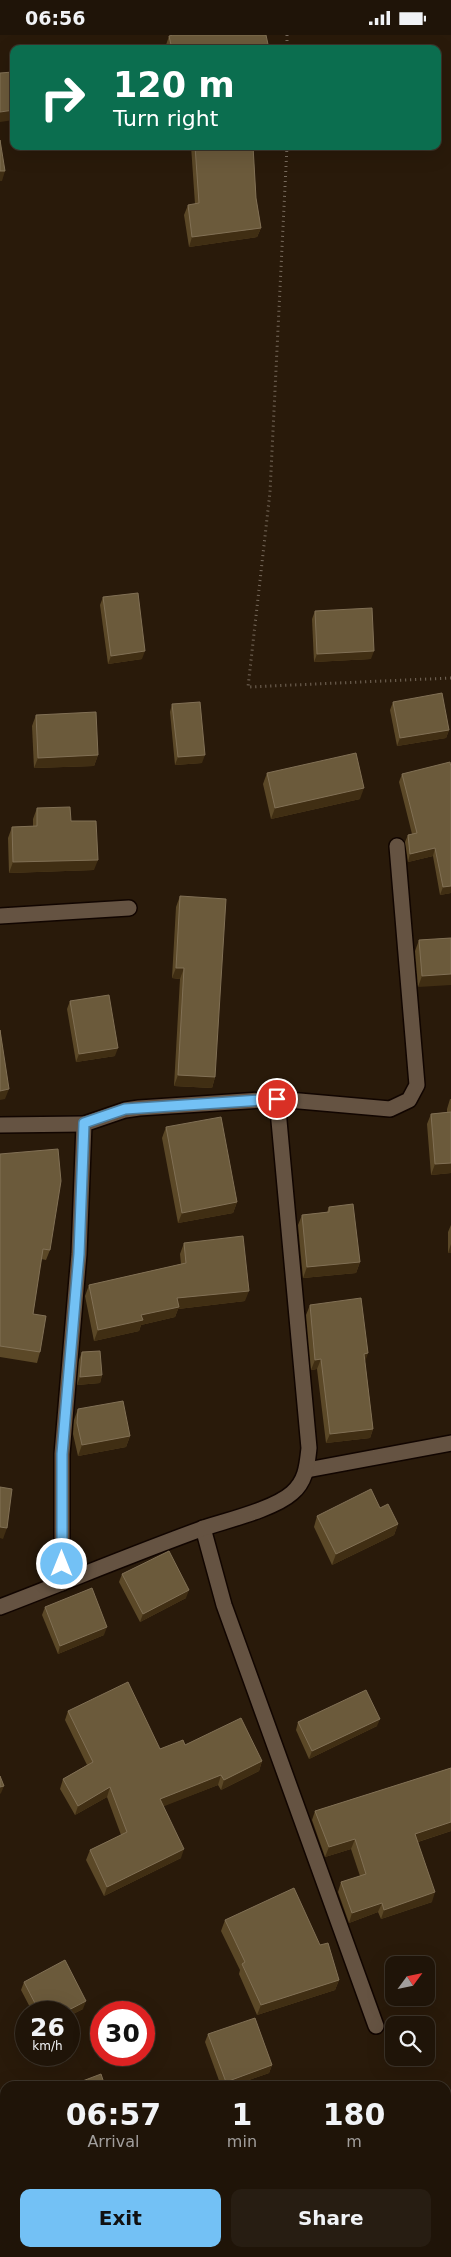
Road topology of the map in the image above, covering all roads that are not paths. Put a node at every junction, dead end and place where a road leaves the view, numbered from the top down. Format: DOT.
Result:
graph roads {
  1 [pos="397,846"];
  2 [pos="129,908"];
  3 [pos="0,916"];
  4 [pos="277,1099"];
  5 [pos="84,1123"];
  6 [pos="0,1125"];
  7 [pos="451,1443"];
  8 [pos="307,1470"];
  9 [pos="203,1528"];
  10 [pos="62,1583"];
  11 [pos="0,1607"];
  12 [pos="376,2026"];
  1 -- 4 [label="street"];
  2 -- 3 [label="street"];
  4 -- 5 [label="street"];
  4 -- 8 [label="street"];
  5 -- 6 [label="street"];
  5 -- 10 [label="street"];
  7 -- 8 [label="street"];
  8 -- 9 [label="street"];
  9 -- 10 [label="street"];
  9 -- 12 [label="street"];
  10 -- 11 [label="street"];
}
